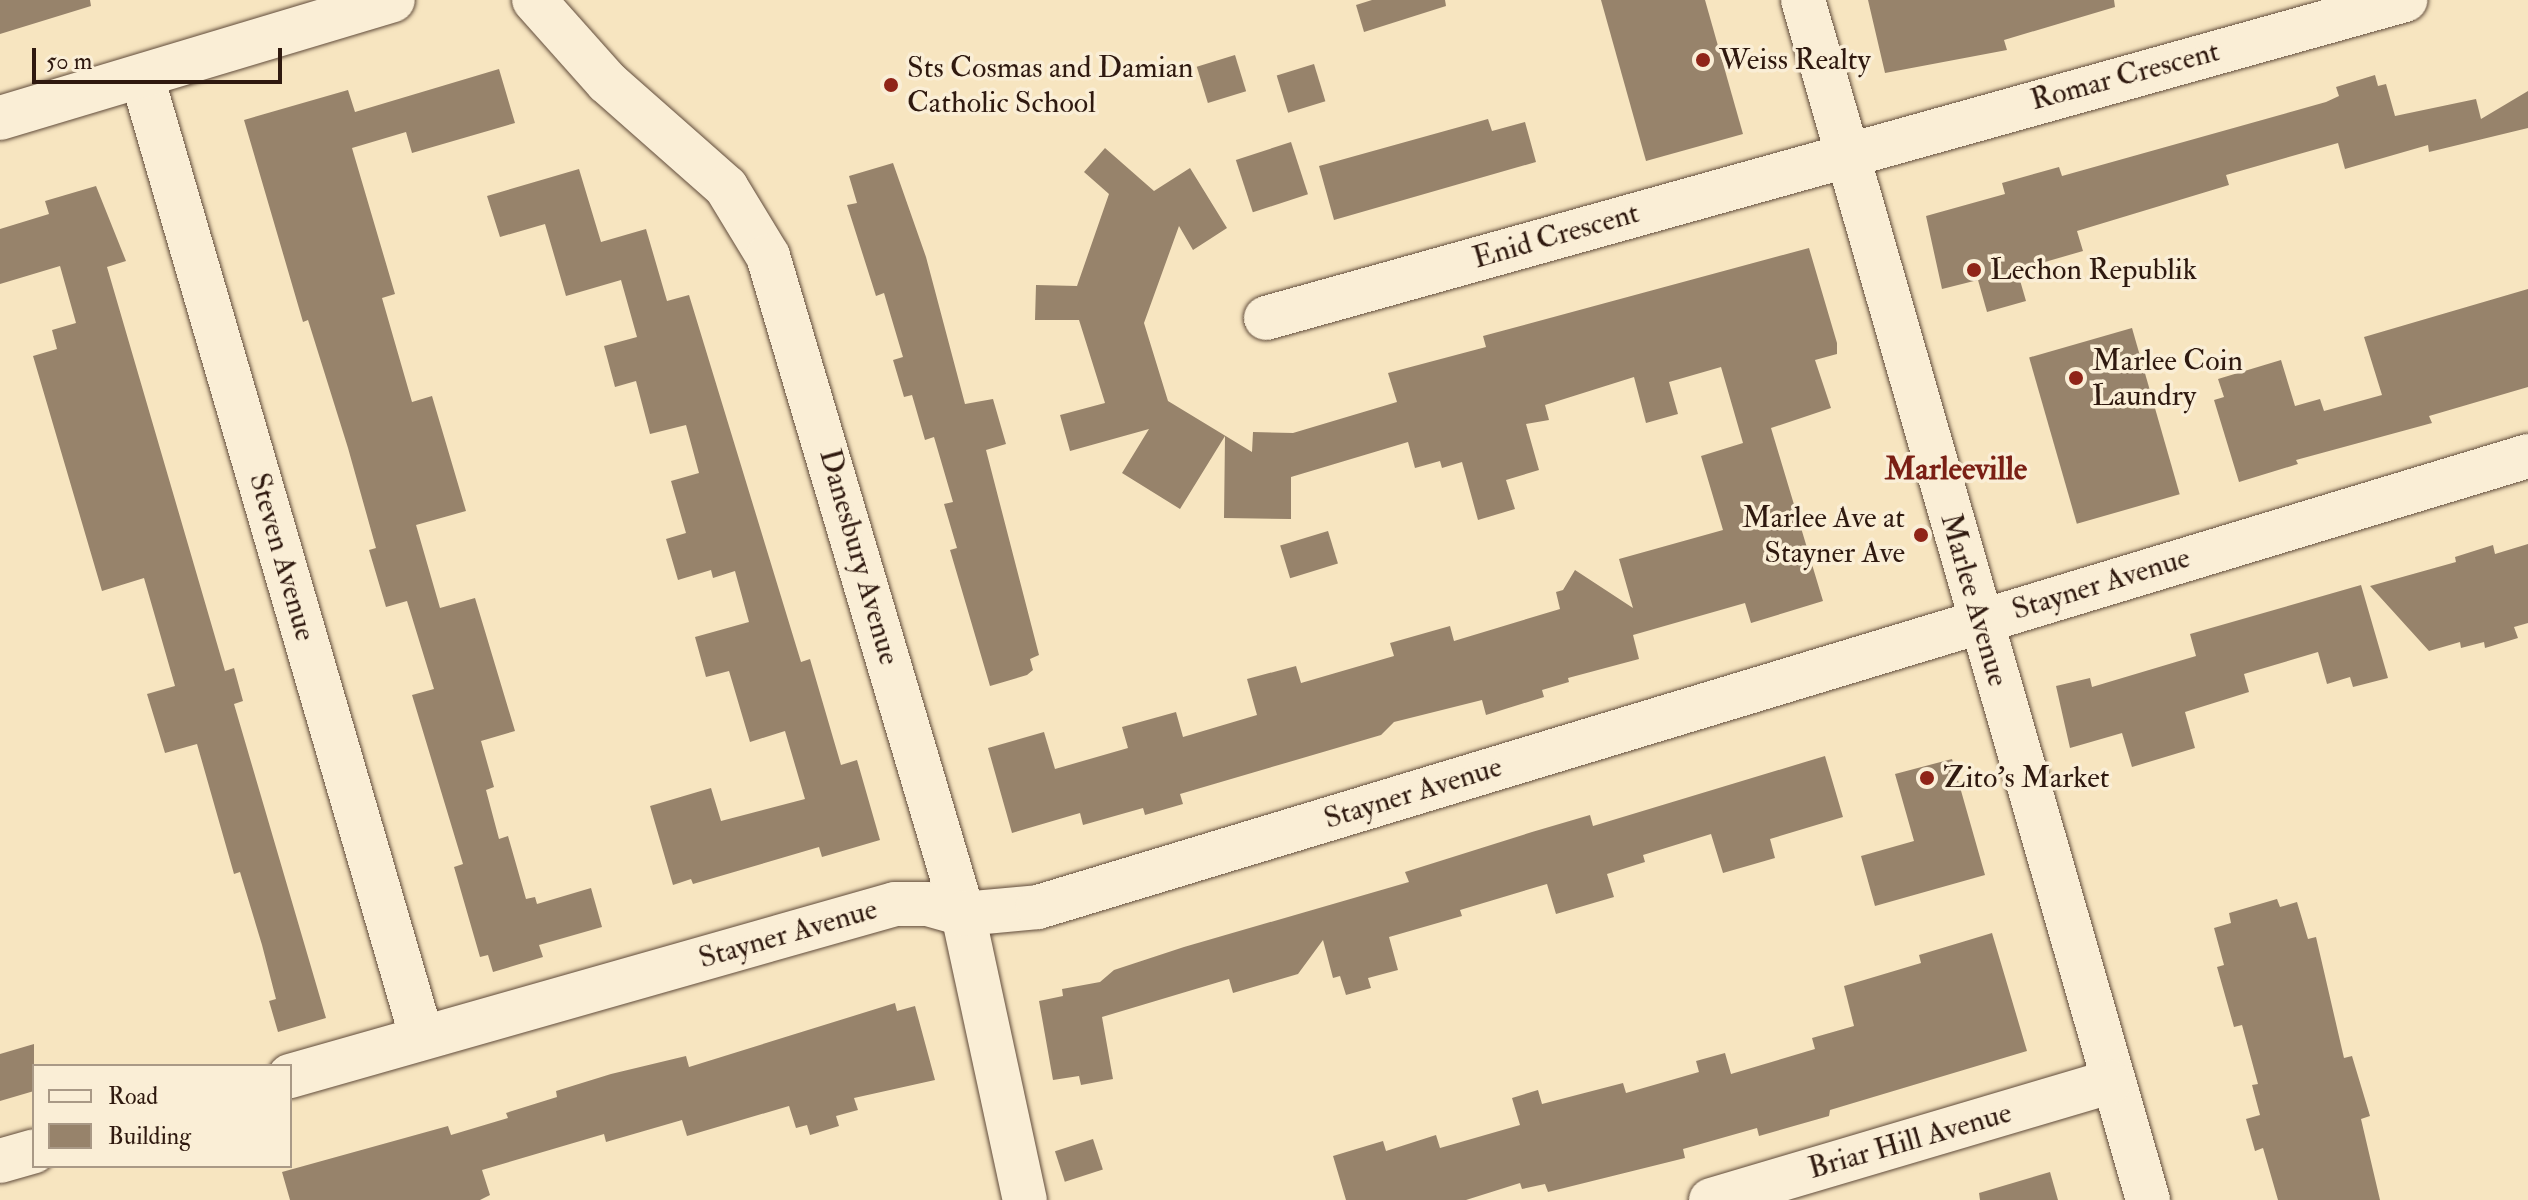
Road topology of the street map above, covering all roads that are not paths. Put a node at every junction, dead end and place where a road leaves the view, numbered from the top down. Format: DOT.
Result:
graph roads {
  1 [pos="393,0"];
  2 [pos="534,0"];
  3 [pos="1803,0"];
  4 [pos="2405,0"];
  5 [pos="142,77"];
  6 [pos="0,118"];
  7 [pos="1845,153"];
  8 [pos="1266,318"];
  9 [pos="2528,456"];
  10 [pos="1980,620"];
  11 [pos="963,914"];
  12 [pos="422,1038"];
  13 [pos="292,1075"];
  14 [pos="2110,1082"];
  15 [pos="32,1152"];
  16 [pos="0,1161"];
  17 [pos="1025,1200"];
  18 [pos="1711,1200"];
  19 [pos="2148,1200"];
  1 -- 5 [label="street"];
  2 -- 11 [label="street, Danesbury Avenue"];
  3 -- 7 [label="street, Marlee Avenue"];
  4 -- 7 [label="street, Romar Crescent"];
  5 -- 6 [label="street"];
  5 -- 12 [label="street, Steven Avenue"];
  7 -- 8 [label="street, Enid Crescent"];
  7 -- 10 [label="street, Marlee Avenue"];
  9 -- 10 [label="street, Stayner Avenue"];
  10 -- 11 [label="street, Stayner Avenue"];
  10 -- 14 [label="street, Marlee Avenue"];
  11 -- 12 [label="street, Stayner Avenue"];
  11 -- 17 [label="street, Danesbury Avenue"];
  12 -- 13 [label="street, Stayner Avenue"];
  14 -- 18 [label="street, Briar Hill Avenue"];
  14 -- 19 [label="street, Marlee Avenue"];
  15 -- 16 [label="street"];
}
